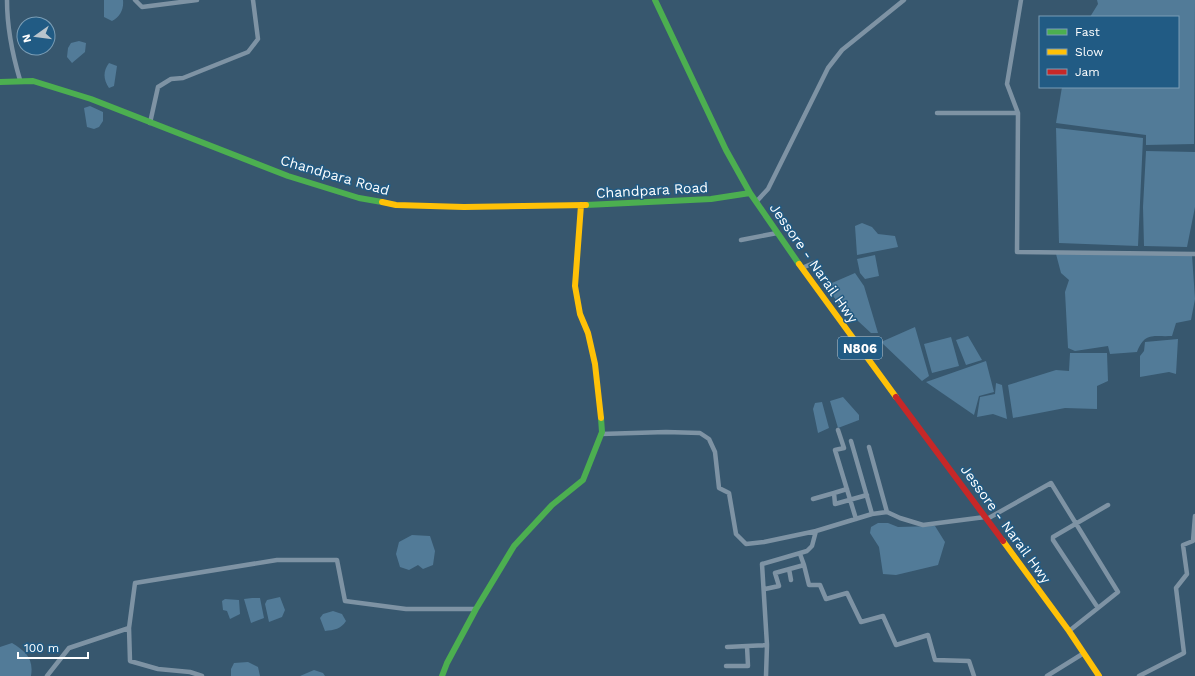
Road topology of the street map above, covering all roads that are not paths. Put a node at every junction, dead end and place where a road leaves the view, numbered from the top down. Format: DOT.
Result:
graph roads {
  1 [pos="7,0"];
  2 [pos="135,0"];
  3 [pos="197,0"];
  4 [pos="253,0"];
  5 [pos="655,0"];
  6 [pos="904,0"];
  7 [pos="1021,0"];
  8 [pos="20,80"];
  9 [pos="0,82"];
  10 [pos="937,113"];
  11 [pos="1018,113"];
  12 [pos="150,123"];
  13 [pos="750,193"];
  14 [pos="756,202"];
  15 [pos="581,206"];
  16 [pos="777,233"];
  17 [pos="741,240"];
  18 [pos="1195,254"];
  19 [pos="816,262"];
  20 [pos="802,268"];
  21 [pos="838,430"];
  22 [pos="601,434"];
  23 [pos="851,441"];
  24 [pos="869,447"];
  25 [pos="847,489"];
  26 [pos="834,493"];
  27 [pos="867,495"];
  28 [pos="813,499"];
  29 [pos="851,500"];
  30 [pos="1108,505"];
  31 [pos="887,512"];
  32 [pos="872,514"];
  33 [pos="1195,516"];
  34 [pos="987,518"];
  35 [pos="856,519"];
  36 [pos="1076,523"];
  37 [pos="816,531"];
  38 [pos="800,554"];
  39 [pos="804,565"];
  40 [pos="789,569"];
  41 [pos="791,580"];
  42 [pos="765,589"];
  43 [pos="1098,608"];
  44 [pos="476,609"];
  45 [pos="129,628"];
  46 [pos="1069,631"];
  47 [pos="767,644"];
  48 [pos="747,646"];
  49 [pos="727,647"];
  50 [pos="1084,653"];
  51 [pos="726,666"];
  52 [pos="47,676"];
  53 [pos="202,676"];
  54 [pos="442,676"];
  55 [pos="766,676"];
  56 [pos="974,676"];
  57 [pos="1047,676"];
  58 [pos="1099,676"];
  59 [pos="1139,676"];
  1 -- 8 [label="street"];
  2 -- 3 [label="street"];
  4 -- 12 [label="street"];
  5 -- 13 [label="main road, Jessore - Narail Hwy / N806"];
  6 -- 14 [label="street"];
  7 -- 11 [label="street"];
  8 -- 9 [label="main road, Chandpara Road"];
  8 -- 12 [label="main road, Chandpara Road"];
  10 -- 11 [label="street"];
  11 -- 18 [label="street"];
  12 -- 15 [label="main road, Chandpara Road"];
  13 -- 14 [label="main road, Jessore - Narail Hwy / N806"];
  13 -- 15 [label="main road, Chandpara Road"];
  14 -- 16 [label="main road, Jessore - Narail Hwy / N806"];
  15 -- 22 [label="main road"];
  16 -- 17 [label="street"];
  16 -- 20 [label="main road, Jessore - Narail Hwy / N806"];
  19 -- 20 [label="street"];
  20 -- 34 [label="main road, Jessore - Narail Hwy / N806"];
  21 -- 25 [label="street"];
  22 -- 37 [label="street"];
  22 -- 44 [label="main road"];
  23 -- 27 [label="street"];
  24 -- 31 [label="street"];
  25 -- 26 [label="street"];
  25 -- 29 [label="street"];
  26 -- 28 [label="street"];
  26 -- 29 [label="street"];
  27 -- 29 [label="street"];
  27 -- 32 [label="street"];
  29 -- 35 [label="street"];
  30 -- 36 [label="street"];
  31 -- 32 [label="street"];
  31 -- 34 [label="street"];
  32 -- 35 [label="street"];
  33 -- 59 [label="street"];
  34 -- 36 [label="street"];
  34 -- 46 [label="main road, Jessore - Narail Hwy / N806"];
  35 -- 37 [label="street"];
  36 -- 43 [label="street"];
  36 -- 43 [label="street"];
  37 -- 47 [label="street"];
  38 -- 39 [label="street"];
  39 -- 40 [label="street"];
  39 -- 56 [label="street"];
  40 -- 41 [label="street"];
  40 -- 42 [label="street"];
  43 -- 46 [label="street"];
  44 -- 45 [label="street"];
  44 -- 54 [label="main road"];
  45 -- 52 [label="street"];
  45 -- 53 [label="street"];
  46 -- 50 [label="main road, Jessore - Narail Hwy / N806"];
  47 -- 48 [label="street"];
  47 -- 55 [label="street"];
  48 -- 49 [label="street"];
  48 -- 51 [label="street"];
  50 -- 57 [label="street"];
  50 -- 58 [label="main road, Jessore - Narail Hwy / N806"];
}
